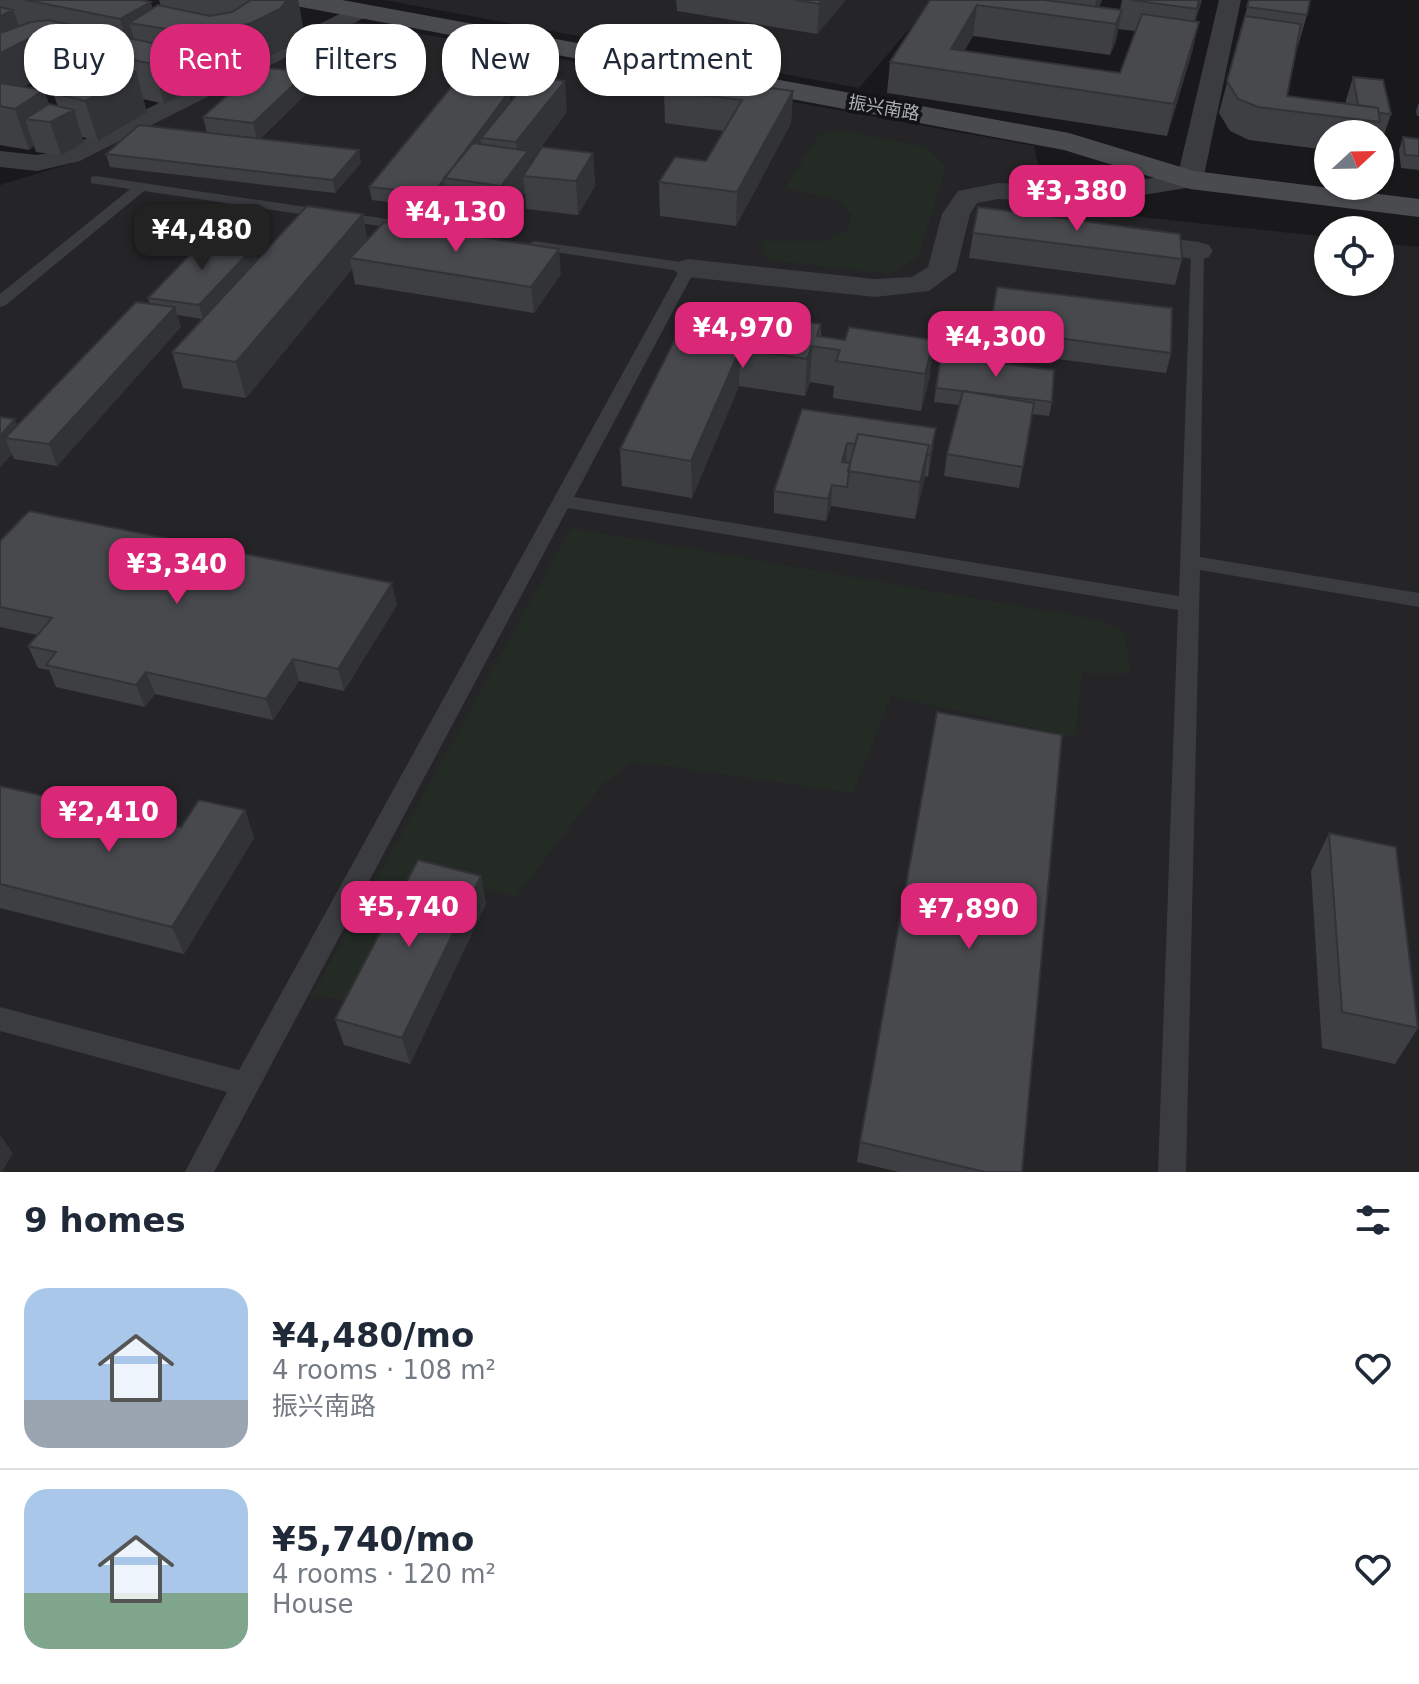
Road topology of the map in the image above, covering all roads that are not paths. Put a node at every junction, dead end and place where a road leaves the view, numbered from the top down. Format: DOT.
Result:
graph roads {
  1 [pos="301,0"];
  2 [pos="1230,0"];
  3 [pos="358,12"];
  4 [pos="0,159"];
  5 [pos="96,180"];
  6 [pos="1190,180"];
  7 [pos="141,187"];
  8 [pos="1419,208"];
  9 [pos="955,217"];
  10 [pos="986,221"];
  11 [pos="423,229"];
  12 [pos="1108,238"];
  13 [pos="516,243"];
  14 [pos="1199,251"];
  15 [pos="688,268"];
  16 [pos="0,302"];
  17 [pos="563,501"];
  18 [pos="1191,562"];
  19 [pos="1419,600"];
  20 [pos="1189,605"];
  21 [pos="0,1019"];
  22 [pos="247,1085"];
  23 [pos="199,1172"];
  24 [pos="1172,1172"];
  1 -- 3 [label="main road, 振兴南路"];
  2 -- 6 [label="street"];
  3 -- 4 [label="street"];
  3 -- 6 [label="main road, 振兴南路"];
  5 -- 7 [label="lane"];
  6 -- 8 [label="main road, 振兴南路"];
  6 -- 9 [label="street"];
  7 -- 11 [label="lane"];
  7 -- 16 [label="lane"];
  9 -- 10 [label="street"];
  9 -- 15 [label="street"];
  12 -- 14 [label="street"];
  13 -- 15 [label="lane"];
  14 -- 18 [label="lane"];
  15 -- 17 [label="lane"];
  17 -- 20 [label="lane"];
  17 -- 22 [label="lane"];
  18 -- 19 [label="lane"];
  18 -- 20 [label="lane"];
  20 -- 24 [label="lane"];
  21 -- 22 [label="lane"];
  22 -- 23 [label="lane"];
}
